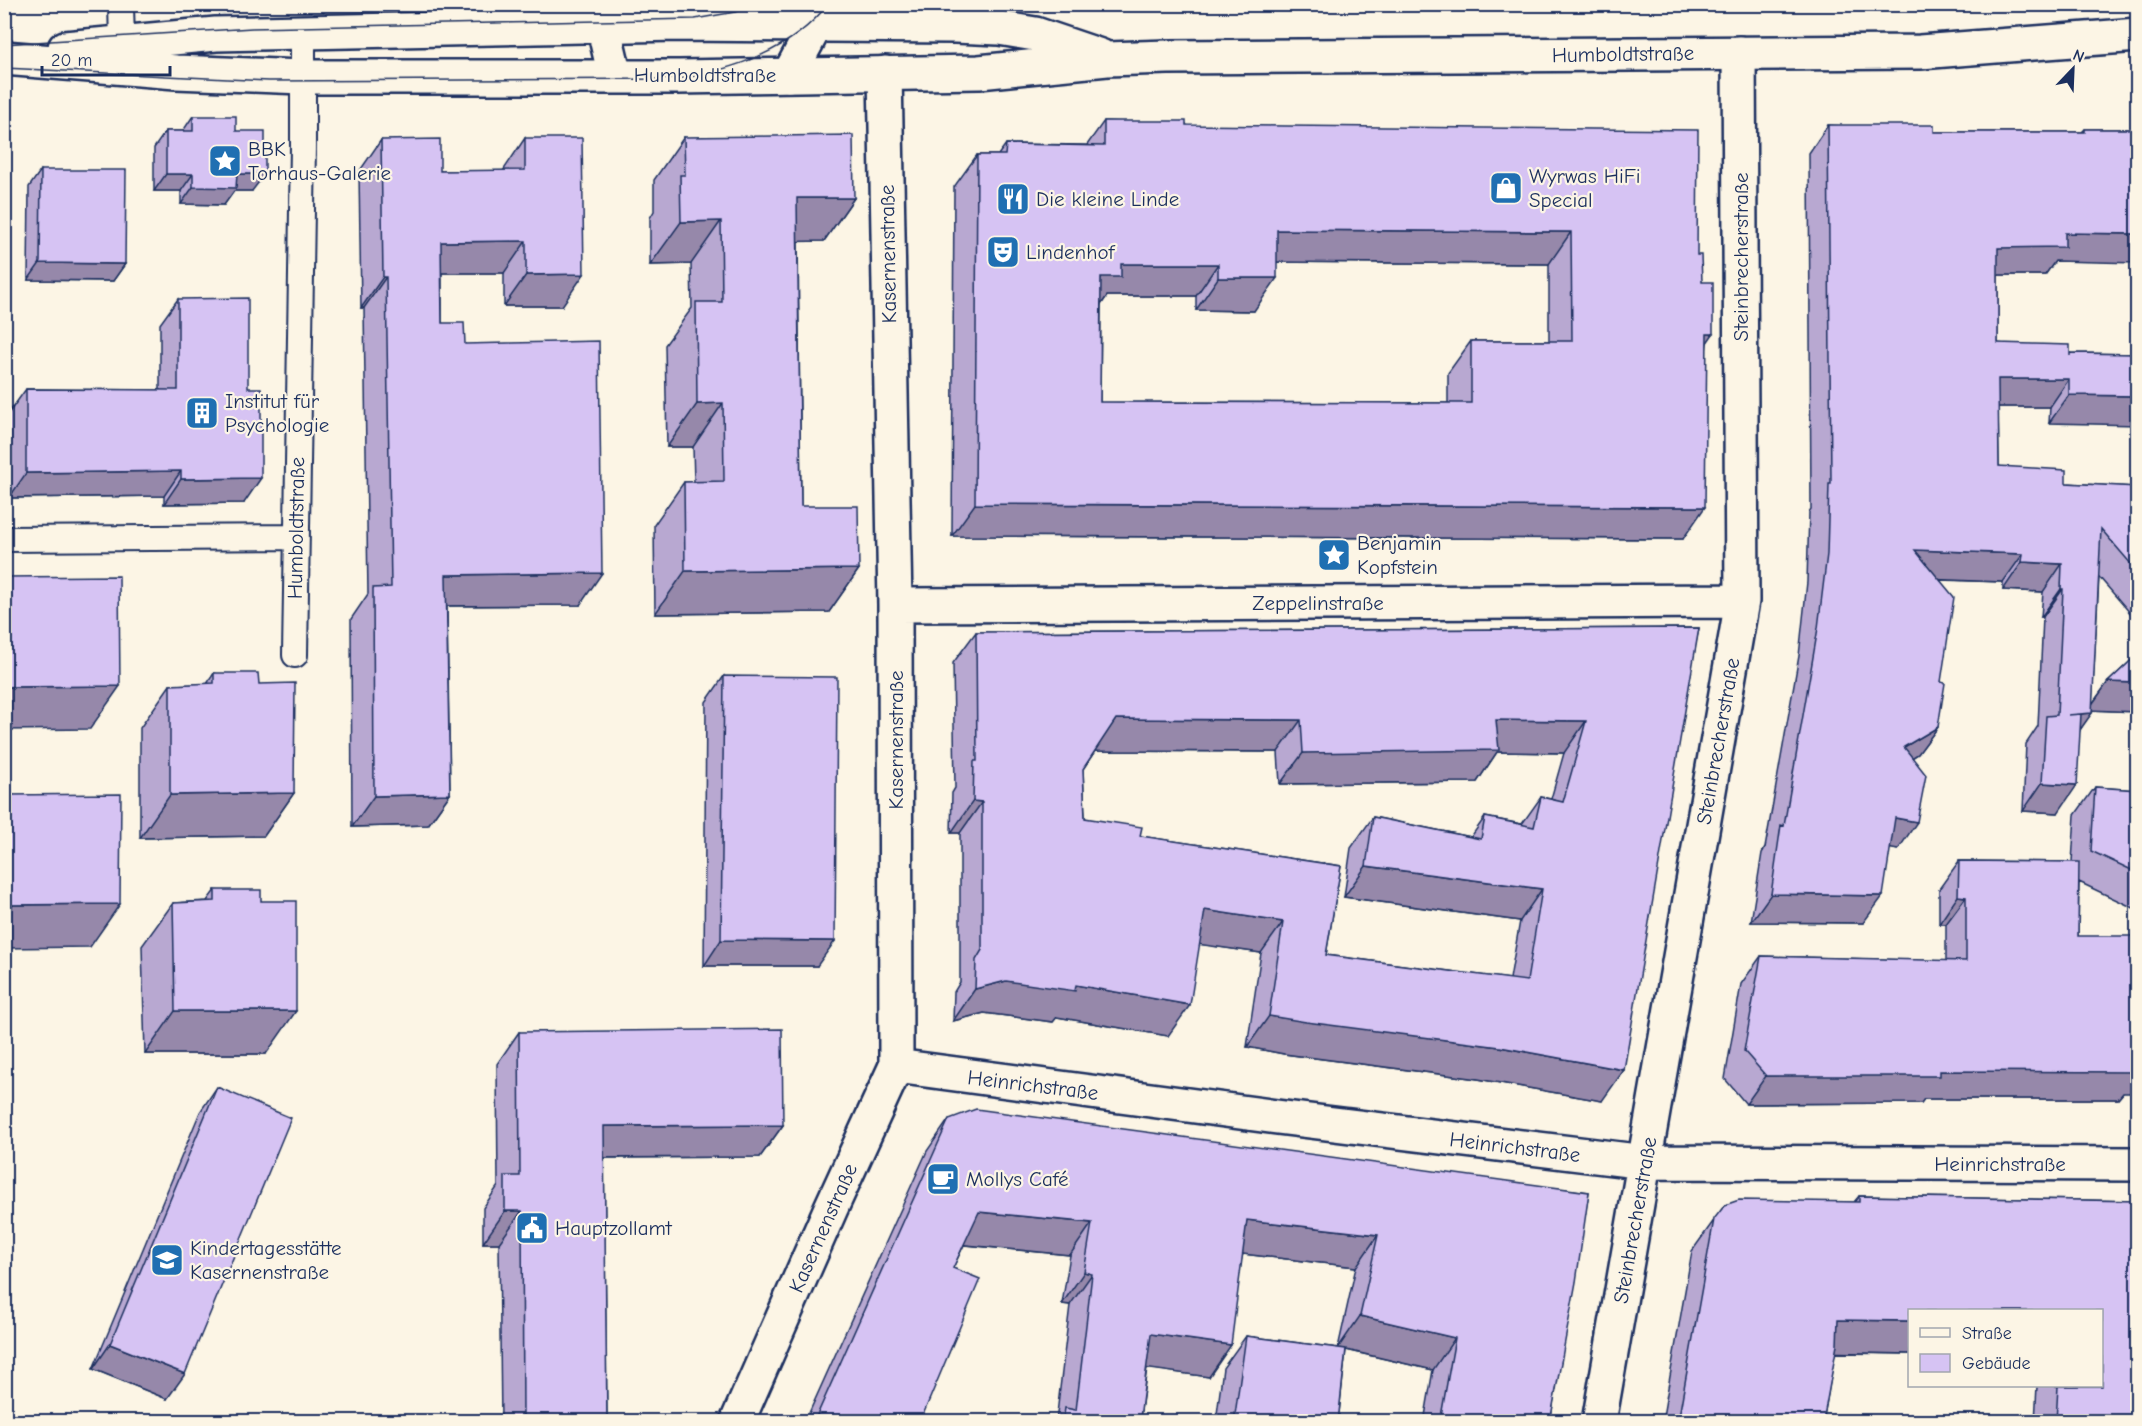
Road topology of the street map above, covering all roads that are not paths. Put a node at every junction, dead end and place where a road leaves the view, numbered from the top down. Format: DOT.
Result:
graph roads {
  1 [pos="121,4"];
  2 [pos="603,15"];
  3 [pos="822,15"];
  4 [pos="883,25"];
  5 [pos="303,32"];
  6 [pos="2138,35"];
  7 [pos="122,42"];
  8 [pos="1739,53"];
  9 [pos="4,56"];
  10 [pos="1107,58"];
  11 [pos="885,74"];
  12 [pos="789,75"];
  13 [pos="615,76"];
  14 [pos="302,77"];
  15 [pos="296,537"];
  16 [pos="4,539"];
  17 [pos="1742,601"];
  18 [pos="895,605"];
  19 [pos="295,655"];
  20 [pos="896,1066"];
  21 [pos="1645,1162"];
  22 [pos="2138,1164"];
  23 [pos="737,1422"];
  24 [pos="1599,1422"];
  1 -- 7 [label="lane"];
  2 -- 3 [label="street, Humboldtstraße"];
  2 -- 5 [label="street, Humboldtstraße"];
  2 -- 13 [label="street"];
  3 -- 4 [label="street, Humboldtstraße"];
  3 -- 12 [label="street"];
  4 -- 10 [label="street, Humboldtstraße"];
  4 -- 11 [label="street, Kasernenstraße"];
  5 -- 7 [label="street, Humboldtstraße"];
  5 -- 14 [label="lane, Humboldtstraße"];
  6 -- 8 [label="street, Humboldtstraße"];
  7 -- 9 [label="street, Humboldtstraße"];
  8 -- 10 [label="street, Humboldtstraße"];
  8 -- 17 [label="street, Steinbrecherstraße"];
  9 -- 14 [label="street, Humboldtstraße"];
  10 -- 11 [label="street, Humboldtstraße"];
  11 -- 12 [label="street, Humboldtstraße"];
  11 -- 18 [label="street, Kasernenstraße"];
  12 -- 13 [label="street, Humboldtstraße"];
  13 -- 14 [label="street, Humboldtstraße"];
  14 -- 15 [label="lane, Humboldtstraße"];
  15 -- 16 [label="lane"];
  15 -- 19 [label="lane, Humboldtstraße"];
  17 -- 18 [label="street, Zeppelinstraße"];
  17 -- 21 [label="street, Steinbrecherstraße"];
  18 -- 20 [label="street, Kasernenstraße"];
  20 -- 21 [label="street, Heinrichstraße"];
  20 -- 23 [label="street, Kasernenstraße"];
  21 -- 22 [label="street, Heinrichstraße"];
  21 -- 24 [label="street, Steinbrecherstraße"];
}
